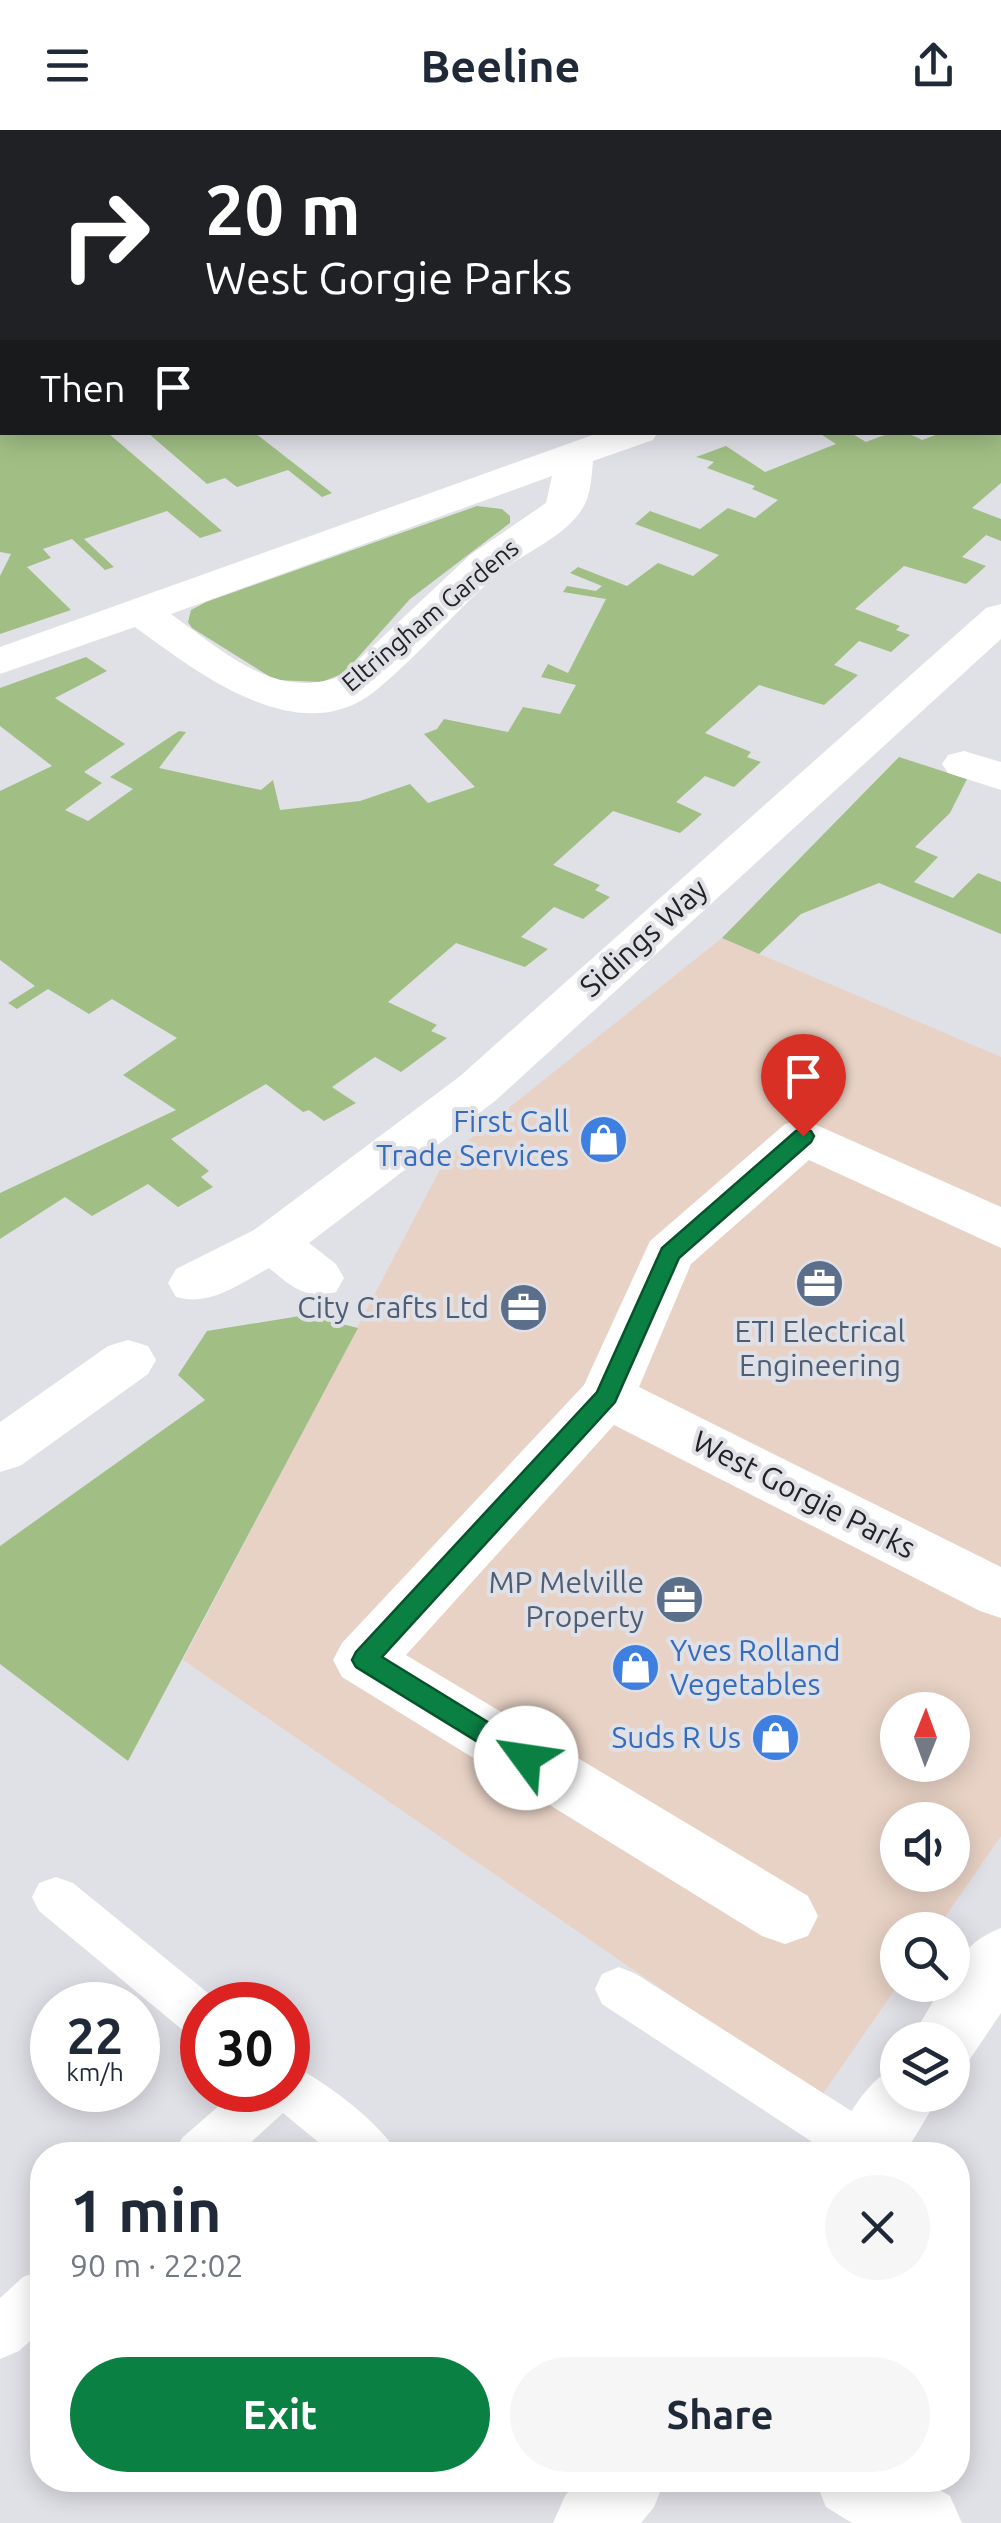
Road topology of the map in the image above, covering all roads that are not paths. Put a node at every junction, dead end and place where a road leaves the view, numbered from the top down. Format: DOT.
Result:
graph roads {
  1 [pos="631,435"];
  2 [pos="575,455"];
  3 [pos="140,611"];
  4 [pos="1001,617"];
  5 [pos="0,661"];
  6 [pos="1001,1229"];
  7 [pos="273,1243"];
  8 [pos="317,1278"];
  9 [pos="195,1283"];
  10 [pos="128,1360"];
  11 [pos="606,1396"];
  12 [pos="0,1451"];
  13 [pos="1001,1594"];
  14 [pos="56,1897"];
  15 [pos="786,1916"];
  16 [pos="1001,1956"];
  17 [pos="619,1990"];
  18 [pos="180,1999"];
  19 [pos="956,2022"];
  20 [pos="310,2105"];
  21 [pos="248,2112"];
  22 [pos="894,2112"];
  23 [pos="215,2142"];
  24 [pos="356,2142"];
  25 [pos="851,2142"];
  26 [pos="873,2142"];
  27 [pos="30,2306"];
  28 [pos="0,2333"];
  29 [pos="617,2492"];
  30 [pos="873,2492"];
  31 [pos="592,2523"];
  32 [pos="923,2523"];
  1 -- 2 [label="street"];
  2 -- 3 [label="street"];
  2 -- 3 [label="street, Eltringham Gardens"];
  3 -- 5 [label="street"];
  4 -- 7 [label="street, Sidings Way"];
  6 -- 11 [label="street"];
  7 -- 8 [label="street"];
  7 -- 9 [label="street, Sidings Way"];
  10 -- 12 [label="street"];
  11 -- 13 [label="street, West Gorgie Parks"];
  11 -- 15 [label="street"];
  14 -- 18 [label="lane"];
  16 -- 19 [label="street"];
  17 -- 25 [label="lane"];
  20 -- 24 [label="lane"];
  21 -- 23 [label="lane"];
  22 -- 26 [label="street"];
  27 -- 28 [label="lane"];
  29 -- 31 [label="street"];
  30 -- 32 [label="street"];
}
